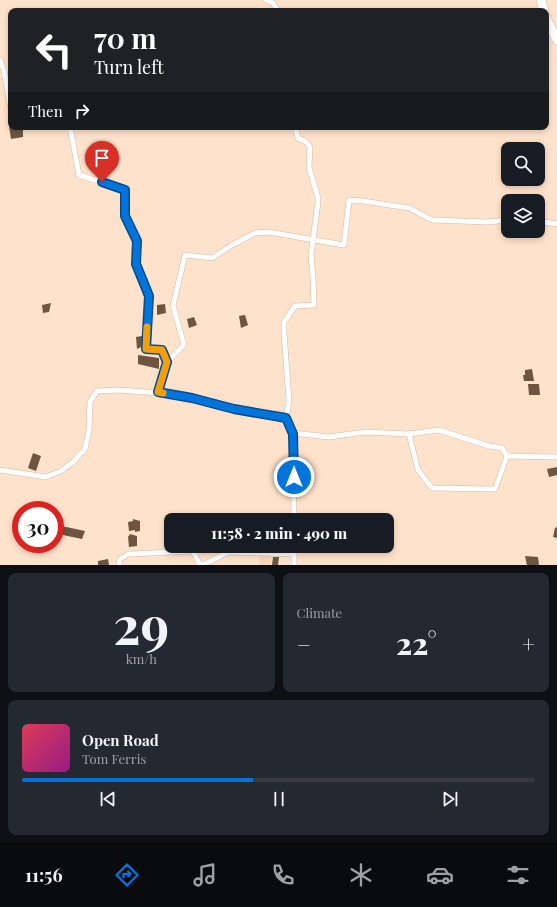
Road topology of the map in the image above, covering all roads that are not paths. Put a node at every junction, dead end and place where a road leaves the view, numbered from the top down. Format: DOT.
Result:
graph roads {
  1 [pos="266,0"];
  2 [pos="276,8"];
  3 [pos="549,24"];
  4 [pos="557,40"];
  5 [pos="0,60"];
  6 [pos="8,93"];
  7 [pos="71,130"];
  8 [pos="296,130"];
  9 [pos="501,221"];
  10 [pos="545,222"];
  11 [pos="557,224"];
  12 [pos="312,239"];
  13 [pos="167,362"];
  14 [pos="158,392"];
  15 [pos="286,418"];
  16 [pos="293,434"];
  17 [pos="409,434"];
  18 [pos="507,456"];
  19 [pos="557,457"];
  20 [pos="0,470"];
  21 [pos="294,513"];
  22 [pos="294,554"];
  23 [pos="119,565"];
  24 [pos="294,565"];
  1 -- 2 [label="street"];
  3 -- 4 [label="highway"];
  5 -- 6 [label="street"];
  7 -- 13 [label="street"];
  8 -- 12 [label="street"];
  9 -- 12 [label="street"];
  10 -- 11 [label="street"];
  12 -- 13 [label="street"];
  12 -- 15 [label="street"];
  13 -- 14 [label="street"];
  14 -- 15 [label="street"];
  14 -- 20 [label="street"];
  15 -- 16 [label="street"];
  16 -- 17 [label="street"];
  16 -- 21 [label="street"];
  17 -- 18 [label="street"];
  17 -- 18 [label="street"];
  18 -- 19 [label="street"];
  22 -- 23 [label="street"];
  22 -- 24 [label="street"];
}
